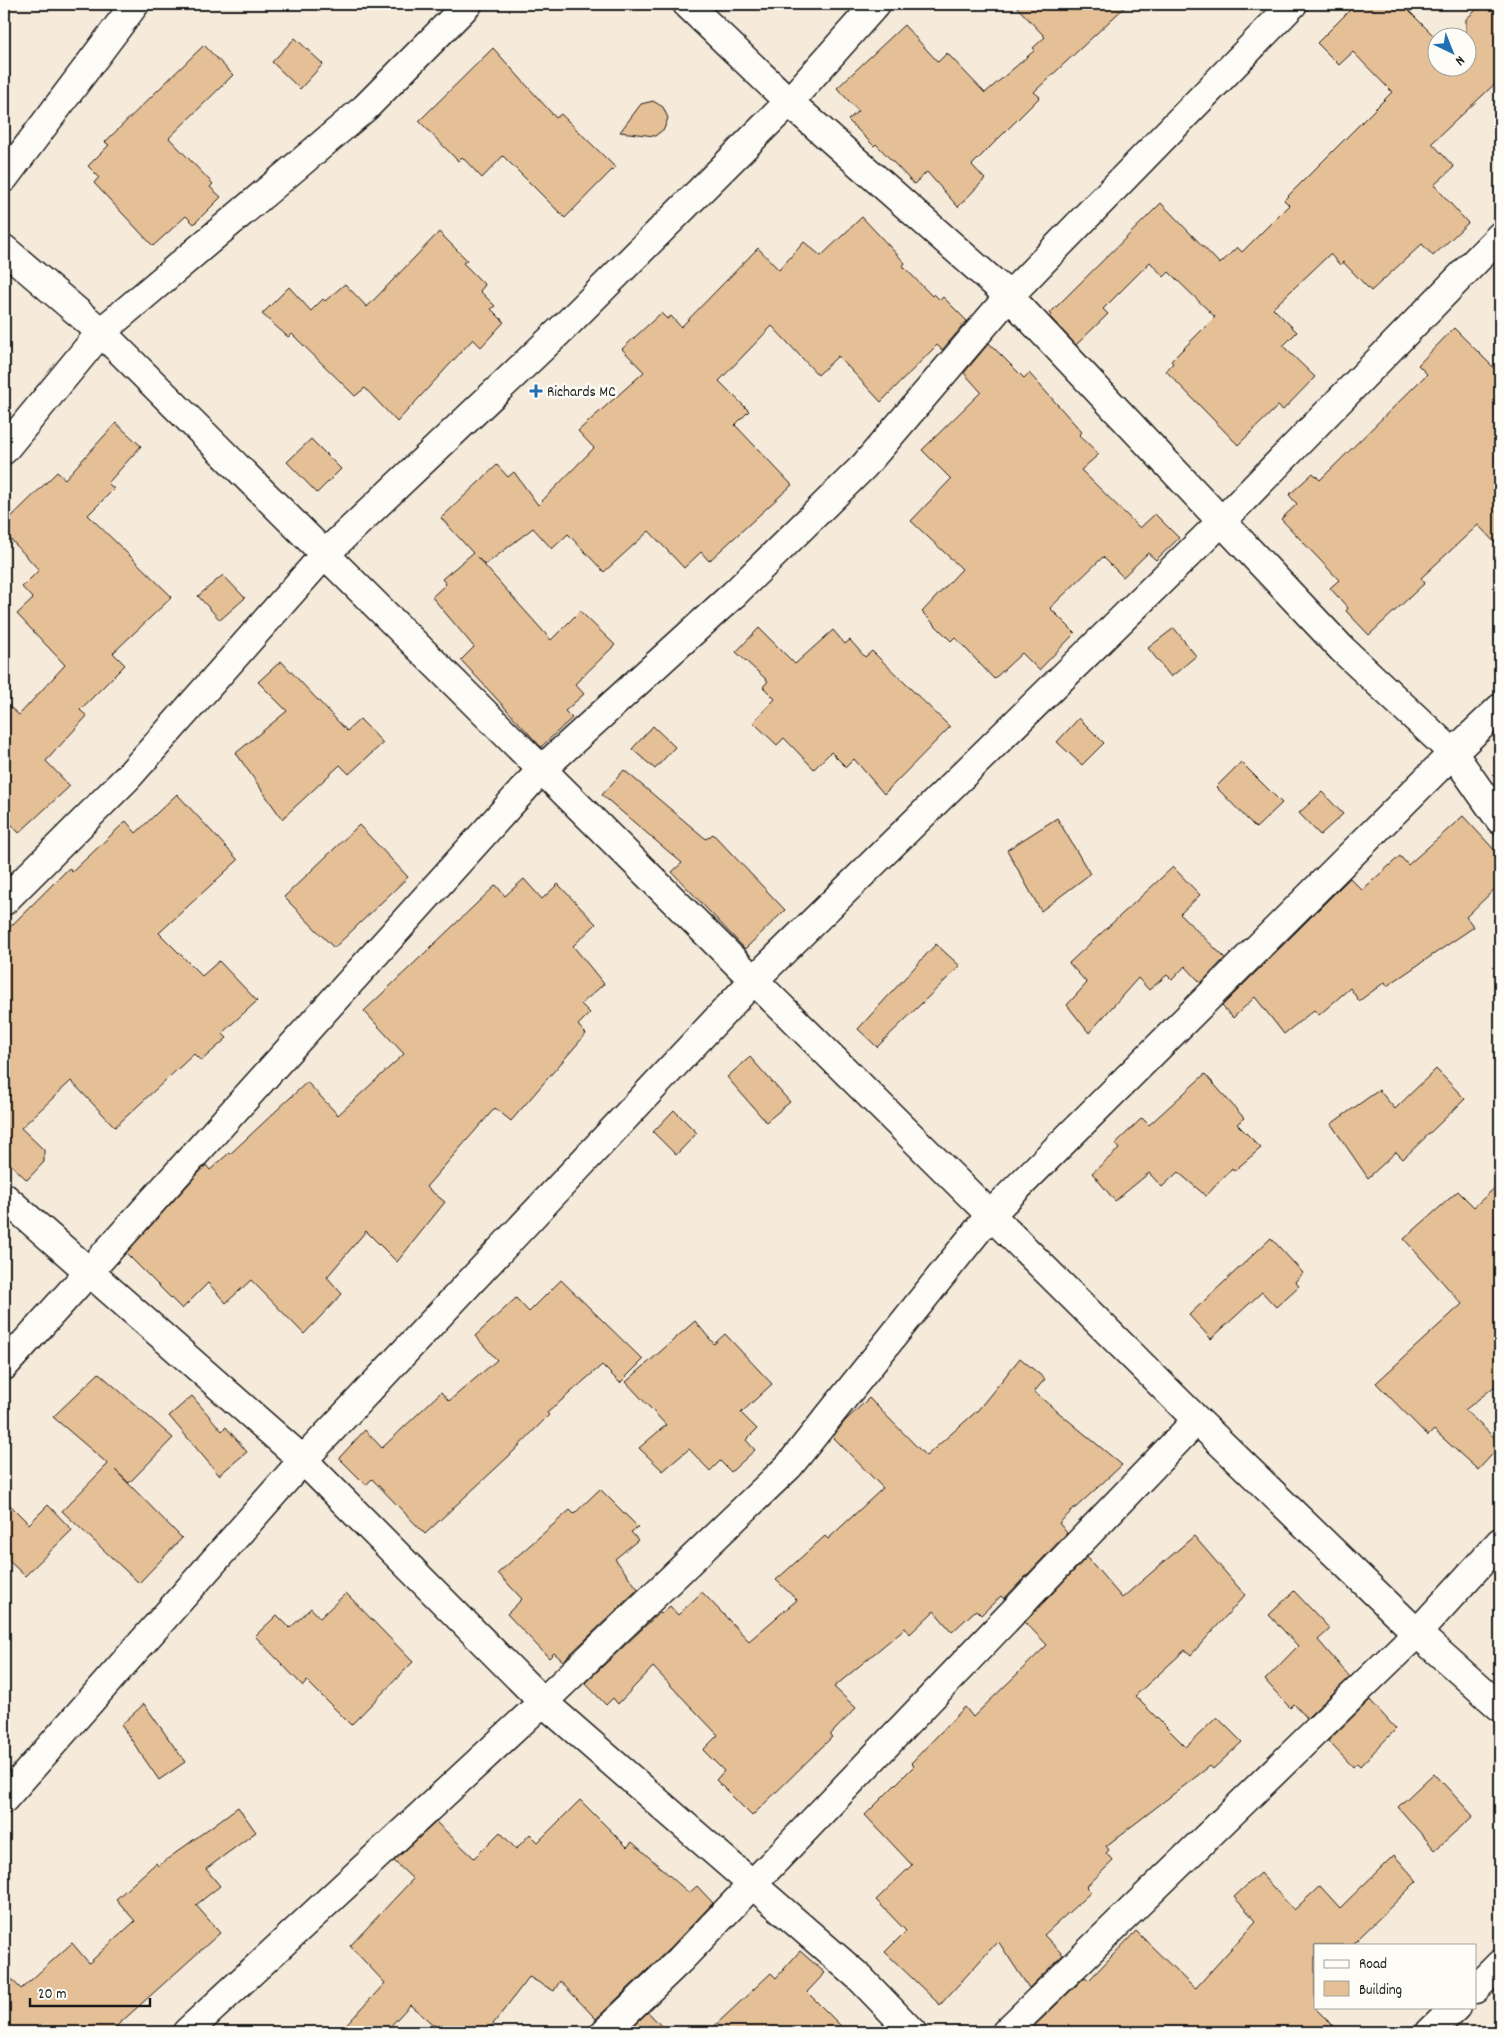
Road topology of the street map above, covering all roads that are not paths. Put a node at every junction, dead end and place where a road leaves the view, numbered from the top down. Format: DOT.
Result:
graph roads {
  1 [pos="135,4"];
  2 [pos="468,4"];
  3 [pos="686,4"];
  4 [pos="876,4"];
  5 [pos="1293,4"];
  6 [pos="789,102"];
  7 [pos="4,178"];
  8 [pos="1500,236"];
  9 [pos="4,250"];
  10 [pos="1009,296"];
  11 [pos="101,332"];
  12 [pos="4,450"];
  13 [pos="1220,523"];
  14 [pos="325,554"];
  15 [pos="1500,708"];
  16 [pos="1453,752"];
  17 [pos="542,769"];
  18 [pos="1500,820"];
  19 [pos="4,901"];
  20 [pos="754,980"];
  21 [pos="4,1198"];
  22 [pos="990,1215"];
  23 [pos="4,1366"];
  24 [pos="1197,1420"];
  25 [pos="303,1460"];
  26 [pos="1500,1542"];
  27 [pos="1417,1633"];
  28 [pos="543,1702"];
  29 [pos="1500,1706"];
  30 [pos="4,1799"];
  31 [pos="752,1882"];
  32 [pos="1500,1964"];
  33 [pos="1476,1988"];
  34 [pos="1455,2008"];
  35 [pos="188,2032"];
  36 [pos="605,2032"];
  37 [pos="912,2032"];
  38 [pos="1006,2032"];
  39 [pos="1430,2032"];
  1 -- 7 [label="street"];
  2 -- 11 [label="street"];
  3 -- 6 [label="street"];
  4 -- 6 [label="street"];
  5 -- 10 [label="street"];
  6 -- 10 [label="street"];
  6 -- 14 [label="street"];
  8 -- 13 [label="street"];
  9 -- 11 [label="street"];
  10 -- 13 [label="street"];
  10 -- 17 [label="street"];
  11 -- 12 [label="street"];
  11 -- 14 [label="street"];
  13 -- 16 [label="street"];
  13 -- 20 [label="street"];
  14 -- 17 [label="street"];
  14 -- 19 [label="street"];
  15 -- 16 [label="street"];
  16 -- 18 [label="street"];
  16 -- 22 [label="street"];
  17 -- 20 [label="street"];
  17 -- 23 [label="street"];
  20 -- 22 [label="street"];
  20 -- 25 [label="street"];
  21 -- 25 [label="street"];
  22 -- 24 [label="street"];
  22 -- 28 [label="street"];
  24 -- 27 [label="street"];
  24 -- 31 [label="street"];
  25 -- 28 [label="street"];
  25 -- 30 [label="street"];
  26 -- 27 [label="street"];
  27 -- 29 [label="street"];
  27 -- 38 [label="street"];
  28 -- 31 [label="street"];
  28 -- 35 [label="street"];
  31 -- 36 [label="street"];
  31 -- 37 [label="street"];
  32 -- 33 [label="street"];
  34 -- 39 [label="street"];
}
